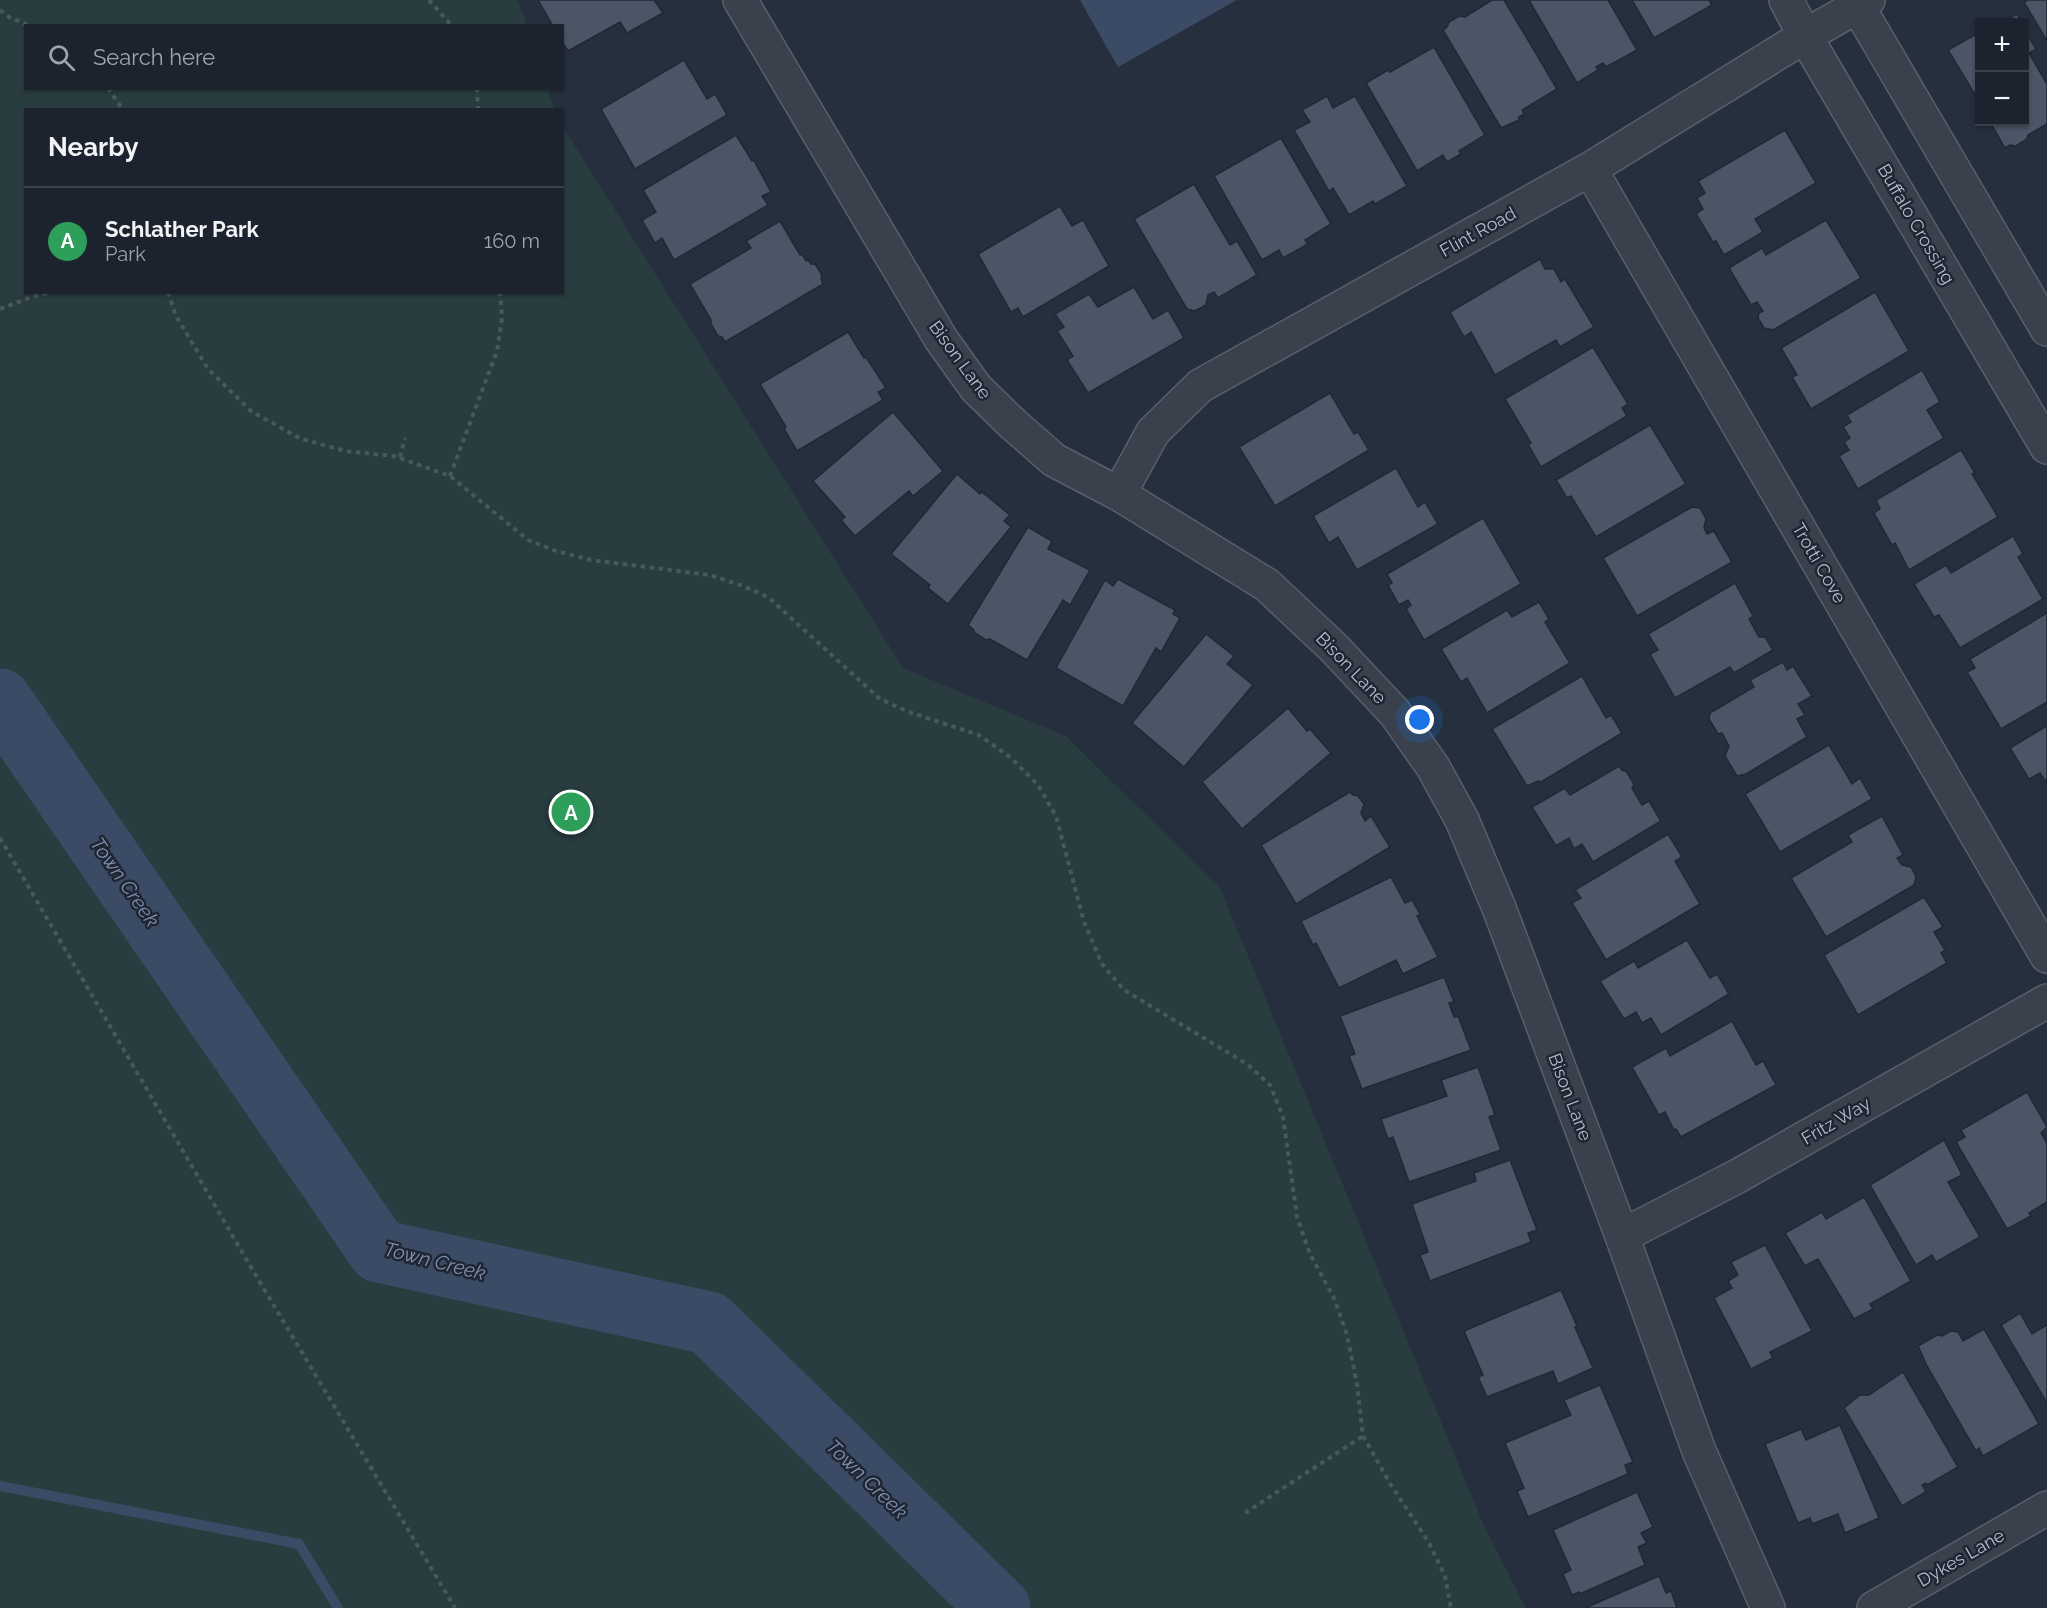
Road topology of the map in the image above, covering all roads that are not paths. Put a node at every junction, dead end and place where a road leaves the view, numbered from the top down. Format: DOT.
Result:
graph roads {
  1 [pos="740,0"];
  2 [pos="1786,0"];
  3 [pos="1860,2"];
  4 [pos="1805,36"];
  5 [pos="1590,169"];
  6 [pos="2047,329"];
  7 [pos="2047,447"];
  8 [pos="1119,494"];
  9 [pos="2047,956"];
  10 [pos="2047,1001"];
  11 [pos="1622,1236"];
  12 [pos="2047,1508"];
  13 [pos="1768,1608"];
  14 [pos="1874,1608"];
  1 -- 8 [label="street, Bison Lane"];
  2 -- 4 [label="street, Buffalo Crossing"];
  3 -- 4 [label="street, Flint Road"];
  3 -- 6 [label="street"];
  4 -- 5 [label="street, Flint Road"];
  4 -- 7 [label="street, Buffalo Crossing"];
  5 -- 8 [label="street, Flint Road"];
  5 -- 9 [label="street, Trotti Cove"];
  8 -- 11 [label="street, Bison Lane"];
  10 -- 11 [label="street, Fritz Way"];
  11 -- 13 [label="street, Bison Lane"];
  12 -- 14 [label="street, Dykes Lane"];
}
